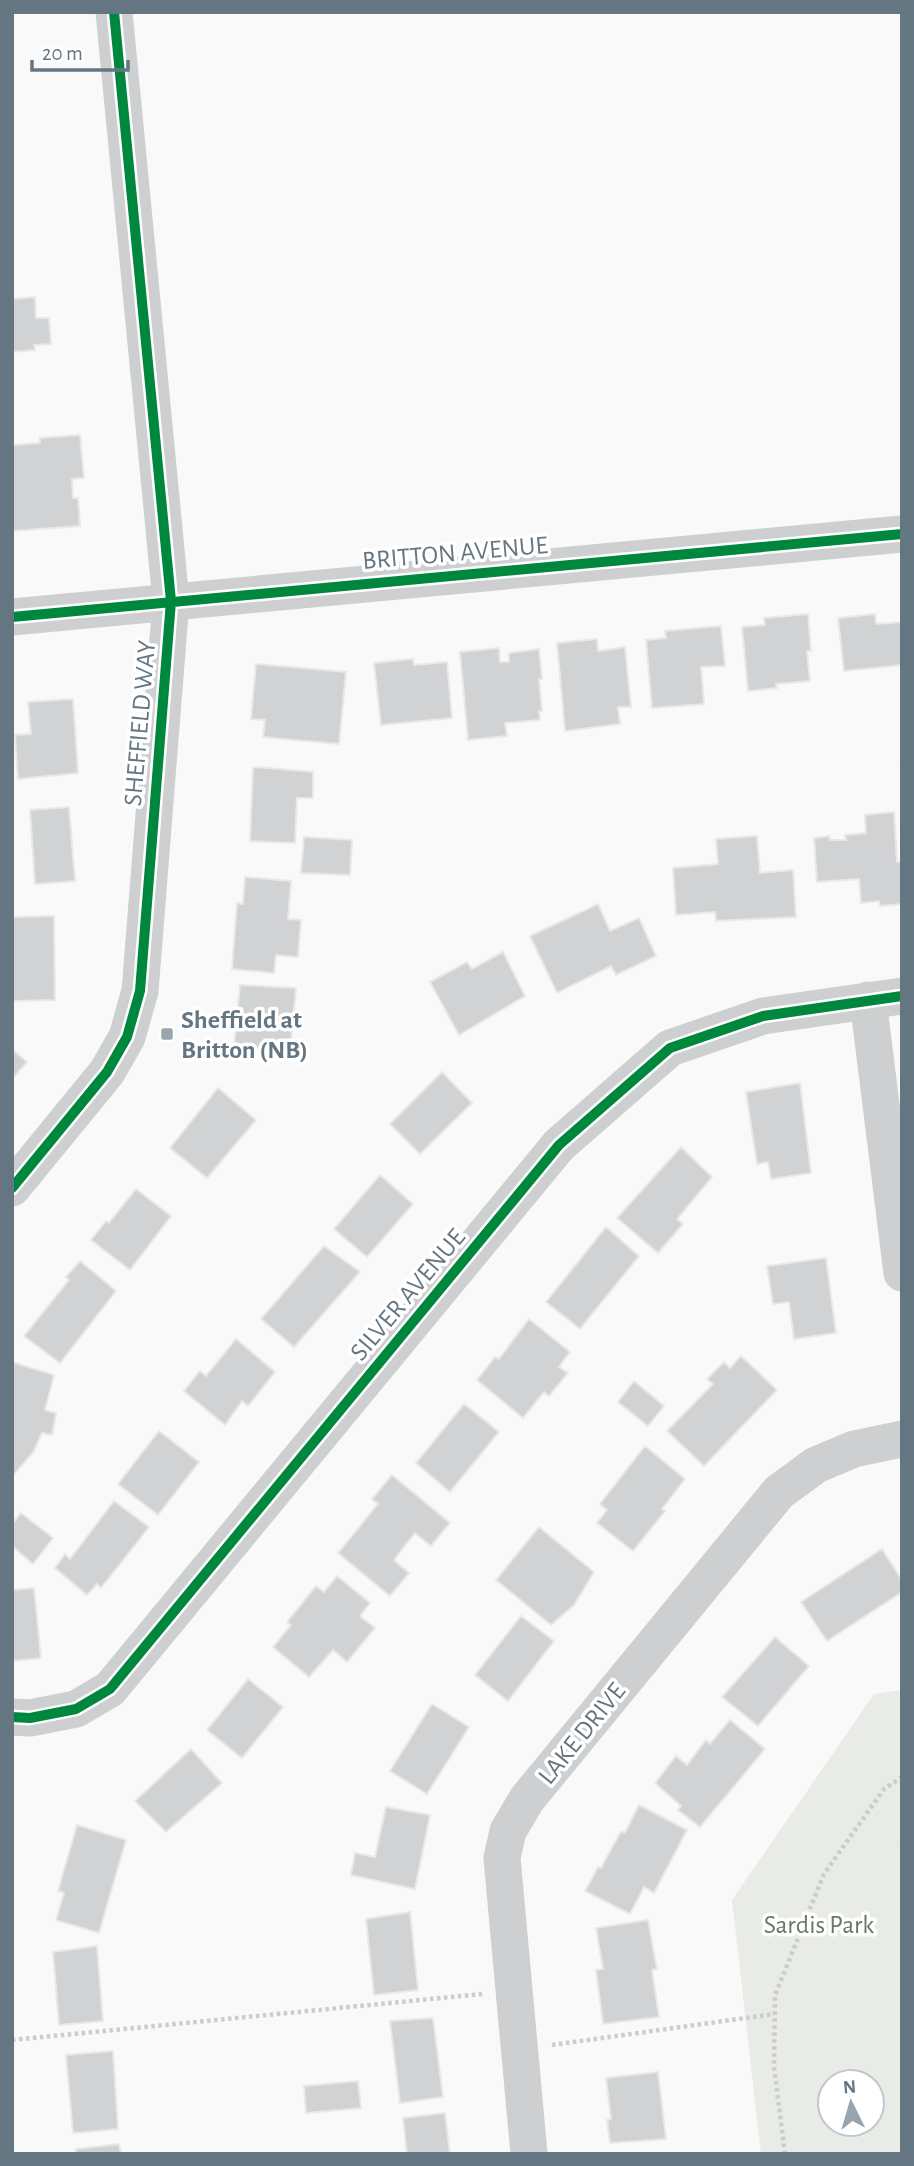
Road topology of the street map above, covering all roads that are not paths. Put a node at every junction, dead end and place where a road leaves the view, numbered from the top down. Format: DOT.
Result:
graph roads {
  1 [pos="114,12"];
  2 [pos="902,534"];
  3 [pos="171,601"];
  4 [pos="12,617"];
  5 [pos="885,998"];
  6 [pos="12,1188"];
  7 [pos="902,1273"];
  8 [pos="902,1439"];
  9 [pos="12,1717"];
  10 [pos="529,2154"];
  1 -- 3 [label="street, SHEFFIELD WAY"];
  2 -- 3 [label="street, BRITTON AVENUE"];
  3 -- 4 [label="street, BRITTON AVENUE"];
  3 -- 6 [label="street, SHEFFIELD WAY"];
  5 -- 7 [label="street"];
  5 -- 9 [label="street, SILVER AVENUE"];
  8 -- 10 [label="street, LAKE DRIVE"];
}
